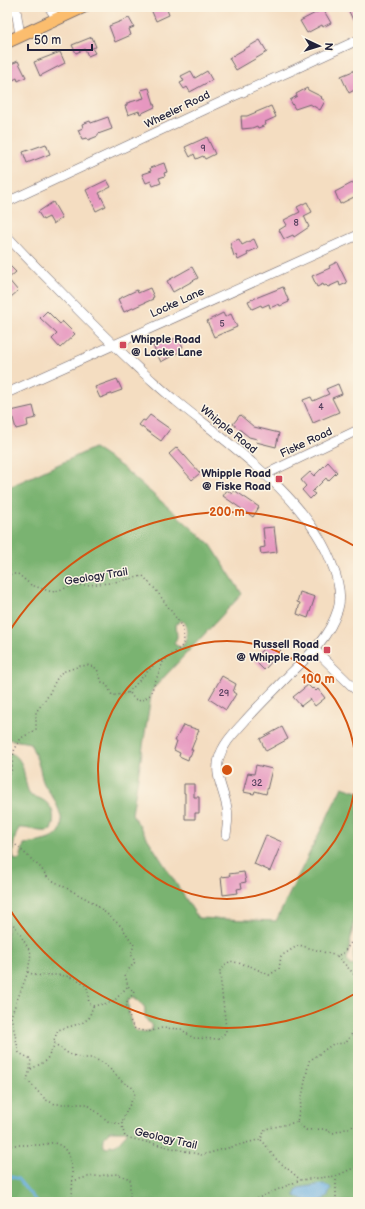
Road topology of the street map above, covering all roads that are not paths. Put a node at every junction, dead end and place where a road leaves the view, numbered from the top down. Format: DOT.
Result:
graph roads {
  1 [pos="16,7"];
  2 [pos="49,7"];
  3 [pos="83,7"];
  4 [pos="57,19"];
  5 [pos="20,35"];
  6 [pos="358,40"];
  7 [pos="7,42"];
  8 [pos="7,202"];
  9 [pos="358,235"];
  10 [pos="7,236"];
  11 [pos="113,344"];
  12 [pos="7,393"];
  13 [pos="358,430"];
  14 [pos="264,475"];
  15 [pos="314,649"];
  16 [pos="358,692"];
  17 [pos="226,835"];
  1 -- 5 [label="street"];
  2 -- 4 [label="street"];
  3 -- 4 [label="main road"];
  4 -- 5 [label="main road"];
  5 -- 7 [label="main road"];
  6 -- 8 [label="street, Wheeler Road"];
  9 -- 11 [label="street, Locke Lane"];
  10 -- 11 [label="street, Whipple Road"];
  11 -- 12 [label="street, Locke Lane"];
  11 -- 14 [label="street, Whipple Road"];
  13 -- 14 [label="street, Fiske Road"];
  14 -- 15 [label="street, Whipple Road"];
  15 -- 16 [label="street"];
  15 -- 17 [label="street, Whipple Road"];
}
